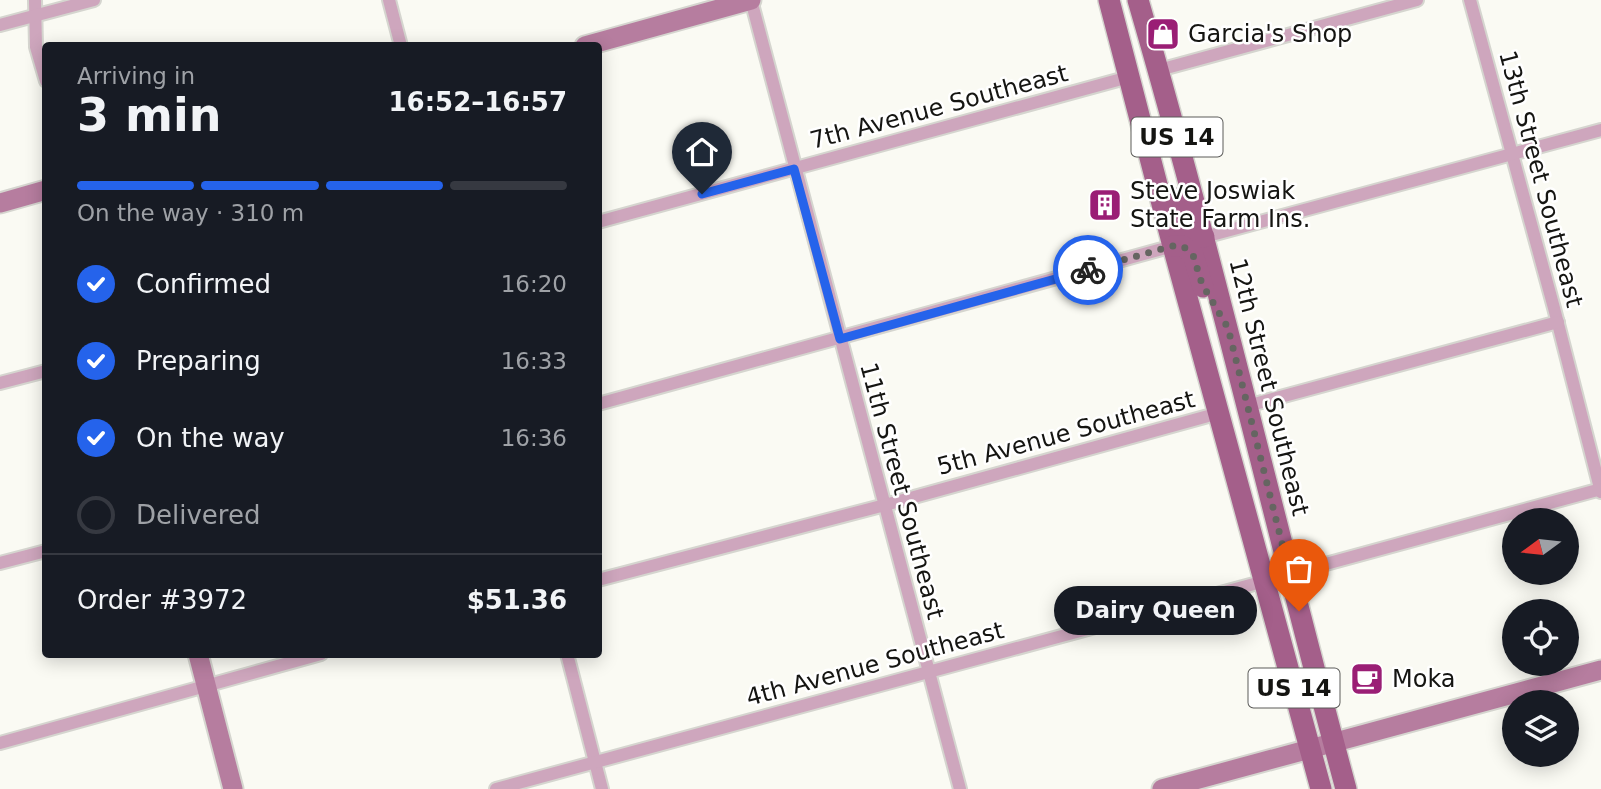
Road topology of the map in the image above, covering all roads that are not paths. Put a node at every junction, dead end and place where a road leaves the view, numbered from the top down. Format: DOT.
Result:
graph roads {
  1 [pos="35,0"];
  2 [pos="94,0"];
  3 [pos="389,0"];
  4 [pos="751,0"];
  5 [pos="1109,0"];
  6 [pos="1138,0"];
  7 [pos="1417,0"];
  8 [pos="1470,0"];
  9 [pos="35,16"];
  10 [pos="0,25"];
  11 [pos="400,42"];
  12 [pos="599,42"];
  13 [pos="42,67"];
  14 [pos="1159,70"];
  15 [pos="1129,78"];
  16 [pos="1601,130"];
  17 [pos="1148,154"];
  18 [pos="1512,154"];
  19 [pos="794,169"];
  20 [pos="42,191"];
  21 [pos="0,203"];
  22 [pos="602,221"];
  23 [pos="1204,237"];
  24 [pos="1172,246"];
  25 [pos="1558,322"];
  26 [pos="1228,328"];
  27 [pos="840,339"];
  28 [pos="42,372"];
  29 [pos="0,383"];
  30 [pos="602,403"];
  31 [pos="1247,406"];
  32 [pos="1219,413"];
  33 [pos="1601,490"];
  34 [pos="885,505"];
  35 [pos="42,552"];
  36 [pos="0,563"];
  37 [pos="1289,574"];
  38 [pos="602,579"];
  39 [pos="1265,581"];
  40 [pos="199,658"];
  41 [pos="307,658"];
  42 [pos="568,658"];
  43 [pos="929,670"];
  44 [pos="1601,670"];
  45 [pos="206,686"];
  46 [pos="0,743"];
  47 [pos="1334,743"];
  48 [pos="1310,749"];
  49 [pos="595,761"];
  50 [pos="1171,788"];
  51 [pos="233,789"];
  52 [pos="496,789"];
  53 [pos="602,789"];
  54 [pos="960,789"];
  55 [pos="1321,789"];
  56 [pos="1346,789"];
  1 -- 9 [label="street"];
  2 -- 9 [label="street"];
  3 -- 11 [label="street"];
  4 -- 12 [label="main road"];
  4 -- 19 [label="street, 11th Street Southeast"];
  5 -- 15 [label="main road, US 14"];
  6 -- 14 [label="main road, 12th Street Southeast / US 14"];
  7 -- 14 [label="street"];
  8 -- 18 [label="street, 13th Street Southeast"];
  9 -- 10 [label="street"];
  9 -- 13 [label="street"];
  14 -- 23 [label="main road, 12th Street Southeast / US 14"];
  15 -- 17 [label="main road, US 14"];
  15 -- 19 [label="street, 7th Avenue Southeast"];
  16 -- 18 [label="street"];
  17 -- 23 [label="main road"];
  17 -- 24 [label="main road, US 14"];
  18 -- 23 [label="street"];
  18 -- 25 [label="street, 13th Street Southeast"];
  19 -- 22 [label="street, 7th Avenue Southeast"];
  19 -- 27 [label="street, 11th Street Southeast"];
  20 -- 21 [label="main road"];
  23 -- 26 [label="main road, 12th Street Southeast / US 14"];
  24 -- 26 [label="main road"];
  24 -- 27 [label="street"];
  24 -- 32 [label="main road, US 14"];
  25 -- 31 [label="street"];
  25 -- 33 [label="street, 13th Street Southeast"];
  26 -- 31 [label="main road, 12th Street Southeast / US 14"];
  27 -- 30 [label="street"];
  27 -- 34 [label="street, 11th Street Southeast"];
  28 -- 29 [label="street"];
  31 -- 37 [label="main road, 12th Street Southeast / US 14"];
  32 -- 34 [label="street, 5th Avenue Southeast"];
  32 -- 39 [label="main road, US 14"];
  33 -- 37 [label="street"];
  34 -- 38 [label="street, 5th Avenue Southeast"];
  34 -- 43 [label="street, 11th Street Southeast"];
  35 -- 36 [label="street"];
  37 -- 47 [label="main road, 12th Street Southeast / US 14"];
  39 -- 43 [label="street, 4th Avenue Southeast"];
  39 -- 48 [label="main road, US 14"];
  40 -- 45 [label="main road"];
  41 -- 45 [label="street"];
  42 -- 49 [label="street"];
  43 -- 49 [label="street, 4th Avenue Southeast"];
  43 -- 54 [label="street, 11th Street Southeast"];
  44 -- 47 [label="main road"];
  45 -- 46 [label="street"];
  45 -- 51 [label="main road"];
  47 -- 48 [label="main road"];
  47 -- 56 [label="main road, 12th Street Southeast / US 14"];
  48 -- 50 [label="main road"];
  48 -- 55 [label="main road, US 14"];
  49 -- 52 [label="street, 4th Avenue Southeast"];
  49 -- 53 [label="street"];
}
